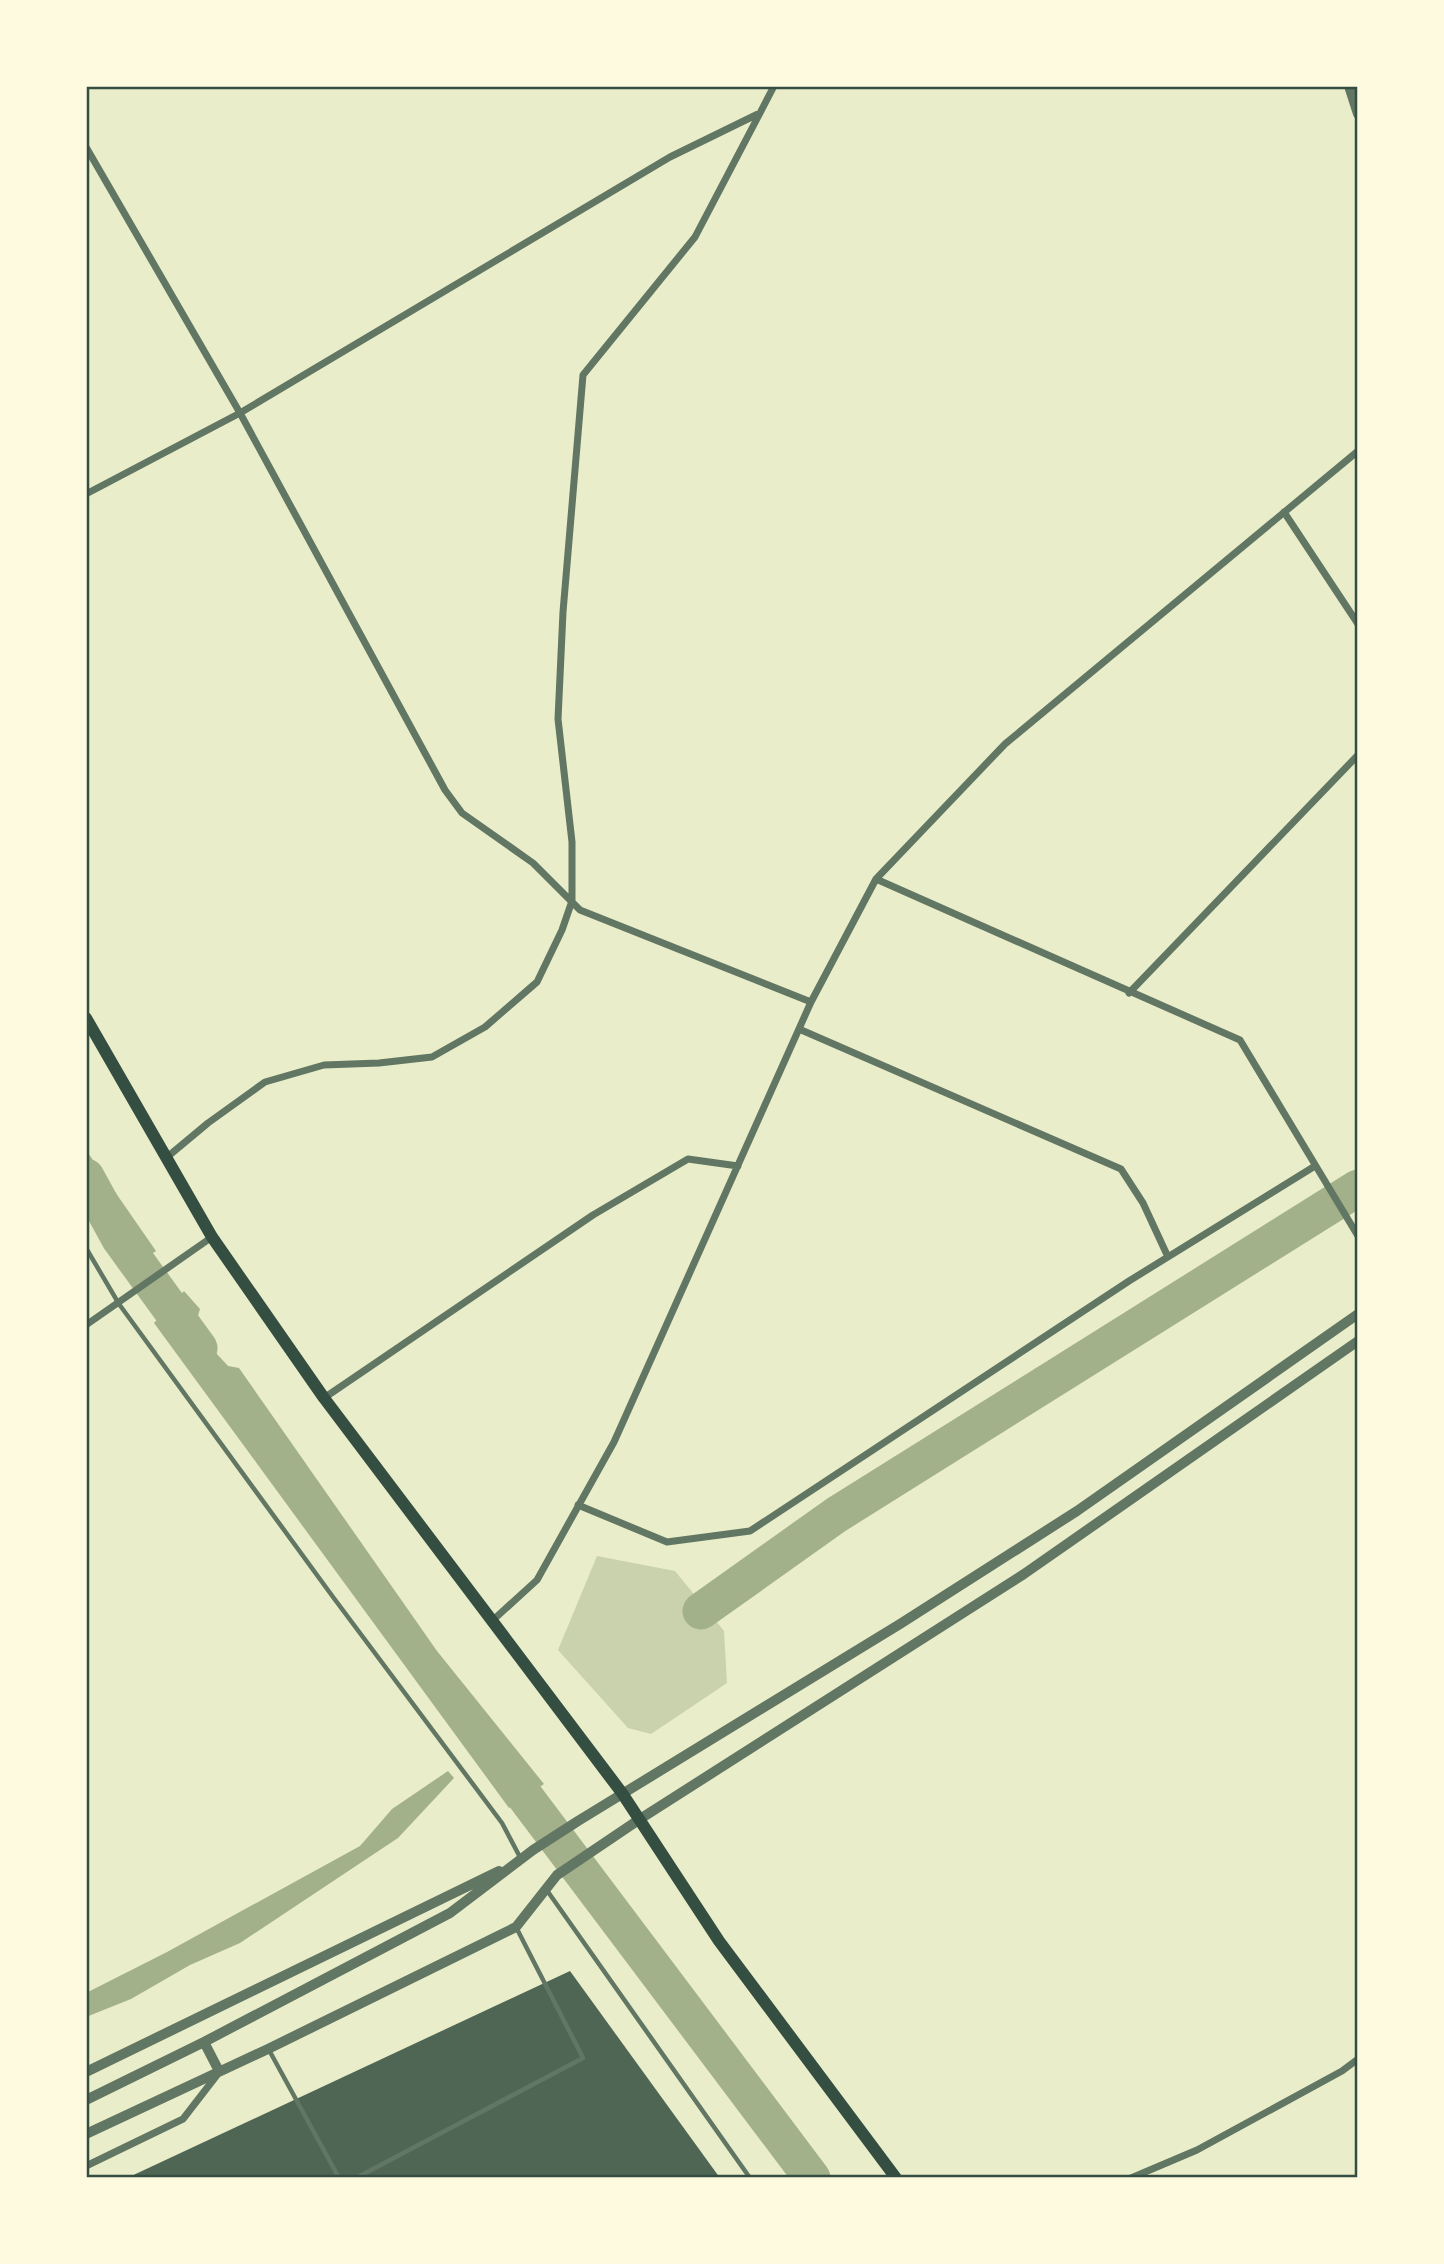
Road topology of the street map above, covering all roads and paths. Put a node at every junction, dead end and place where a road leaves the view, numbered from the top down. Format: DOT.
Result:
graph roads {
  1 [pos="774,86"];
  2 [pos="1349,86"];
  3 [pos="760,113"];
  4 [pos="1358,114"];
  5 [pos="86,147"];
  6 [pos="240,413"];
  7 [pos="1358,451"];
  8 [pos="86,494"];
  9 [pos="1284,512"];
  10 [pos="1358,624"];
  11 [pos="1358,755"];
  12 [pos="876,879"];
  13 [pos="572,901"];
  14 [pos="1129,993"];
  15 [pos="811,1002"];
  16 [pos="86,1018"];
  17 [pos="799,1029"];
  18 [pos="166,1158"];
  19 [pos="738,1166"];
  20 [pos="1315,1166"];
  21 [pos="1358,1236"];
  22 [pos="212,1237"];
  23 [pos="86,1248"];
  24 [pos="1168,1257"];
  25 [pos="119,1304"];
  26 [pos="1358,1314"];
  27 [pos="86,1325"];
  28 [pos="1358,1341"];
  29 [pos="324,1398"];
  30 [pos="578,1505"];
  31 [pos="492,1621"];
  32 [pos="622,1793"];
  33 [pos="640,1819"];
  34 [pos="521,1860"];
  35 [pos="545,1888"];
  36 [pos="516,1927"];
  37 [pos="204,2042"];
  38 [pos="268,2049"];
  39 [pos="1358,2059"];
  40 [pos="219,2071"];
  41 [pos="86,2072"];
  42 [pos="86,2100"];
  43 [pos="86,2134"];
  44 [pos="86,2166"];
  45 [pos="339,2178"];
  46 [pos="356,2178"];
  47 [pos="750,2178"];
  48 [pos="896,2178"];
  49 [pos="1131,2178"];
  1 -- 3 [label="street"];
  2 -- 4 [label="street"];
  3 -- 6 [label="street"];
  3 -- 13 [label="street"];
  5 -- 6 [label="street"];
  6 -- 8 [label="street"];
  6 -- 13 [label="street"];
  7 -- 9 [label="street"];
  9 -- 10 [label="street"];
  9 -- 12 [label="street"];
  11 -- 14 [label="street"];
  12 -- 14 [label="street"];
  12 -- 15 [label="street"];
  13 -- 15 [label="street"];
  13 -- 18 [label="street"];
  14 -- 20 [label="street"];
  15 -- 17 [label="street"];
  16 -- 18 [label="main road"];
  17 -- 19 [label="street"];
  17 -- 24 [label="street"];
  18 -- 22 [label="main road"];
  19 -- 29 [label="street"];
  19 -- 30 [label="street"];
  20 -- 21 [label="street"];
  20 -- 24 [label="street"];
  22 -- 25 [label="street"];
  22 -- 29 [label="main road"];
  23 -- 25 [label="lane"];
  24 -- 30 [label="street"];
  25 -- 27 [label="street"];
  25 -- 34 [label="lane"];
  26 -- 32 [label="street"];
  28 -- 33 [label="street"];
  29 -- 31 [label="main road"];
  30 -- 31 [label="street"];
  31 -- 32 [label="main road"];
  32 -- 33 [label="main road"];
  32 -- 34 [label="street"];
  33 -- 35 [label="street"];
  33 -- 48 [label="main road"];
  34 -- 37 [label="street"];
  34 -- 41 [label="street"];
  35 -- 36 [label="street"];
  35 -- 47 [label="lane"];
  36 -- 38 [label="street"];
  36 -- 46 [label="lane"];
  37 -- 40 [label="street"];
  37 -- 42 [label="street"];
  38 -- 40 [label="street"];
  38 -- 45 [label="lane"];
  39 -- 49 [label="street"];
  40 -- 43 [label="street"];
  40 -- 44 [label="street"];
}
